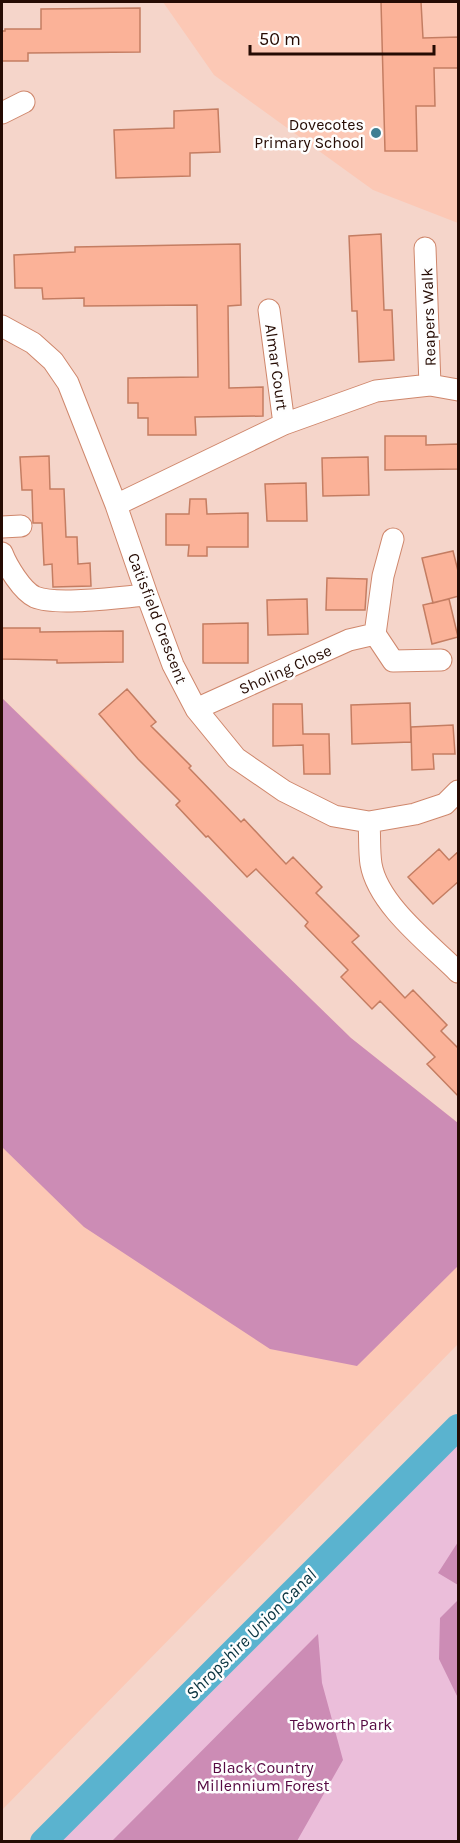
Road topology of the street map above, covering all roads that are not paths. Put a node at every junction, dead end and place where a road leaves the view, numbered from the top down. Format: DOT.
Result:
graph roads {
  1 [pos="24,102"];
  2 [pos="2,113"];
  3 [pos="425,248"];
  4 [pos="269,310"];
  5 [pos="2,326"];
  6 [pos="430,386"];
  7 [pos="459,390"];
  8 [pos="284,424"];
  9 [pos="116,505"];
  10 [pos="393,539"];
  11 [pos="2,553"];
  12 [pos="147,595"];
  13 [pos="375,634"];
  14 [pos="441,660"];
  15 [pos="196,709"];
  16 [pos="459,791"];
  17 [pos="369,822"];
  18 [pos="459,972"];
  1 -- 2 [label="street"];
  3 -- 6 [label="street, Reapers Walk"];
  4 -- 8 [label="street, Almar Court"];
  5 -- 9 [label="street, Catisfield Crescent"];
  6 -- 7 [label="street"];
  6 -- 8 [label="street"];
  8 -- 9 [label="street"];
  9 -- 12 [label="street, Catisfield Crescent"];
  10 -- 13 [label="street"];
  11 -- 12 [label="street"];
  12 -- 15 [label="street, Catisfield Crescent"];
  13 -- 14 [label="street"];
  13 -- 15 [label="street, Sholing Close"];
  15 -- 17 [label="street, Catisfield Crescent"];
  16 -- 17 [label="street, Catisfield Crescent"];
  17 -- 18 [label="street"];
}
